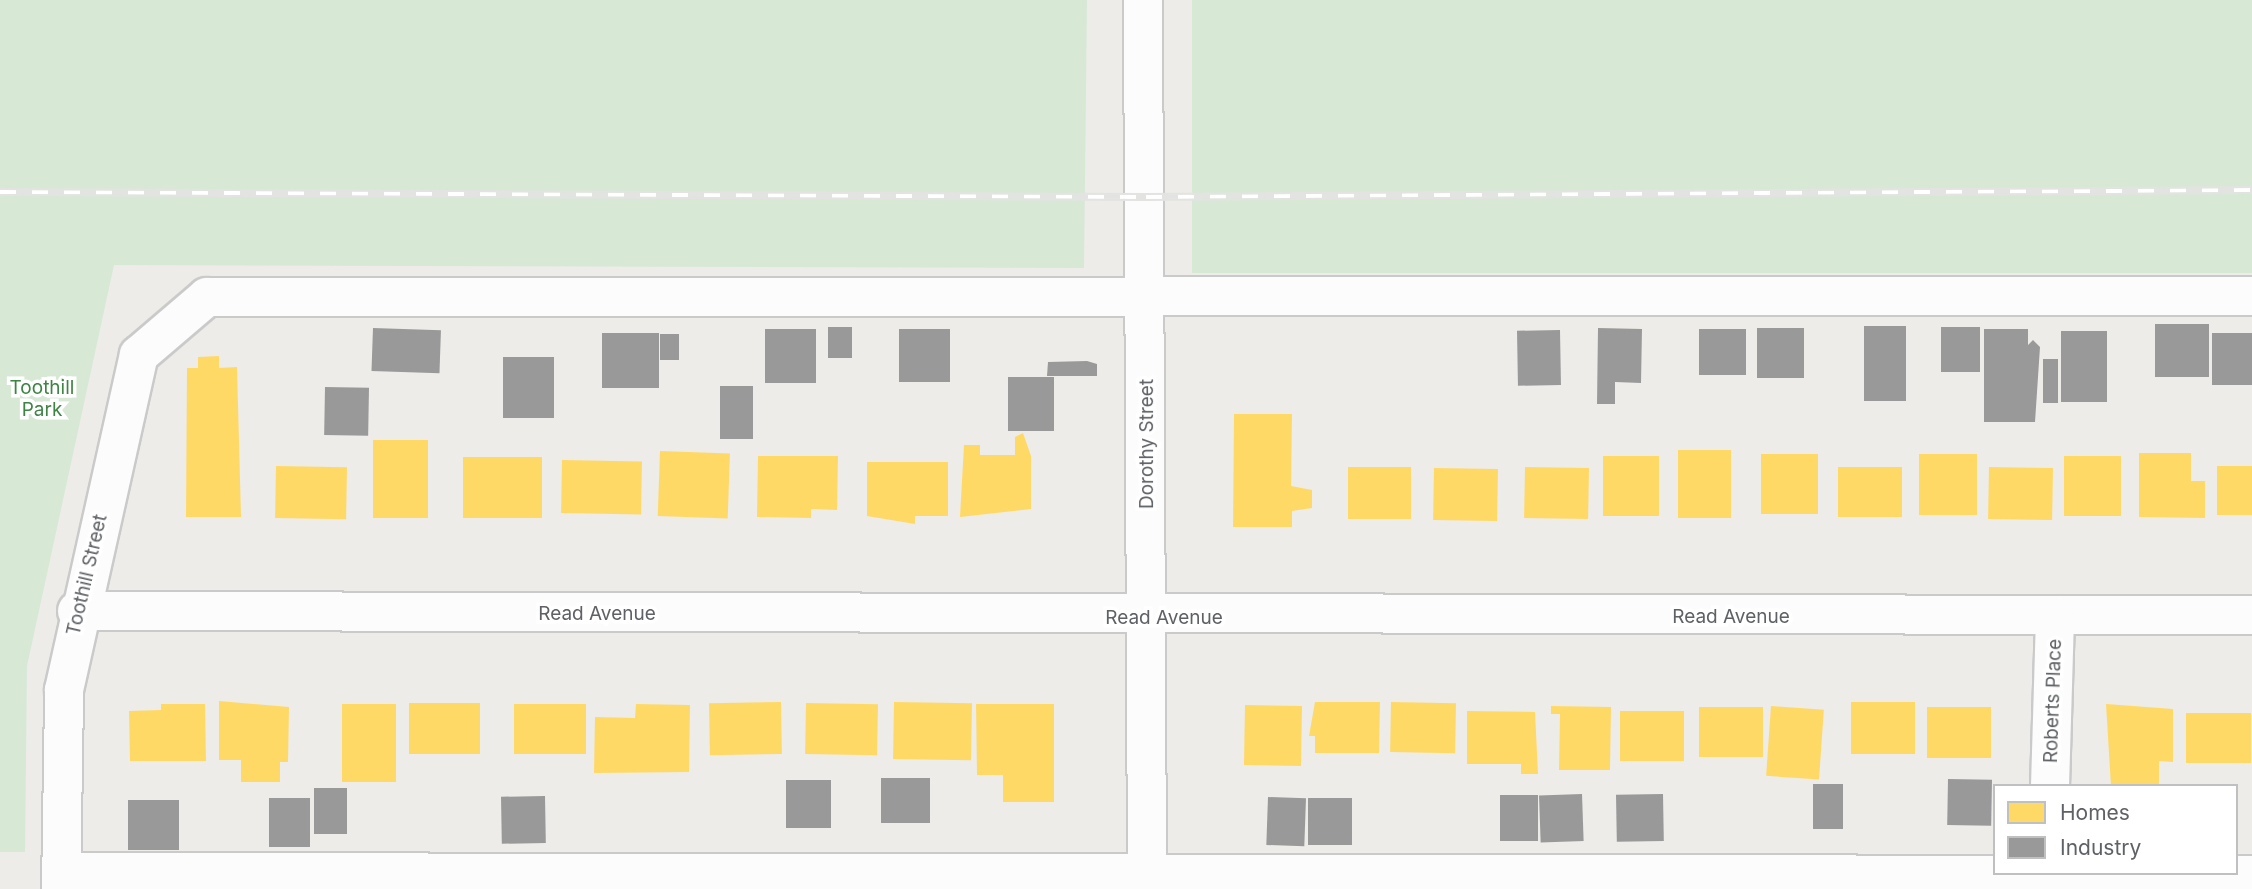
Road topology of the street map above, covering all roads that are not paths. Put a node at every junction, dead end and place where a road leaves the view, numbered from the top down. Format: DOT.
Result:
graph roads {
  1 [pos="1143,0"];
  2 [pos="1146,295"];
  3 [pos="2252,296"];
  4 [pos="77,611"];
  5 [pos="2252,615"];
  6 [pos="2056,616"];
  7 [pos="1147,618"];
  8 [pos="2050,784"];
  9 [pos="2252,875"];
  10 [pos="1147,879"];
  11 [pos="2047,879"];
  12 [pos="875,880"];
  13 [pos="61,881"];
  14 [pos="316,881"];
  15 [pos="1422,881"];
  1 -- 2 [label="street, Dorothy Street"];
  2 -- 3 [label="street"];
  2 -- 4 [label="street, Toothill Street"];
  2 -- 7 [label="street, Dorothy Street"];
  4 -- 7 [label="street, Read Avenue"];
  4 -- 13 [label="street, Toothill Street"];
  5 -- 6 [label="street, Read Avenue"];
  6 -- 7 [label="street, Read Avenue"];
  6 -- 8 [label="street, Roberts Place"];
  7 -- 10 [label="street, Dorothy Street"];
  9 -- 11 [label="street"];
  10 -- 12 [label="street"];
  10 -- 15 [label="street"];
  11 -- 15 [label="street"];
  12 -- 14 [label="street"];
  13 -- 14 [label="street"];
}
